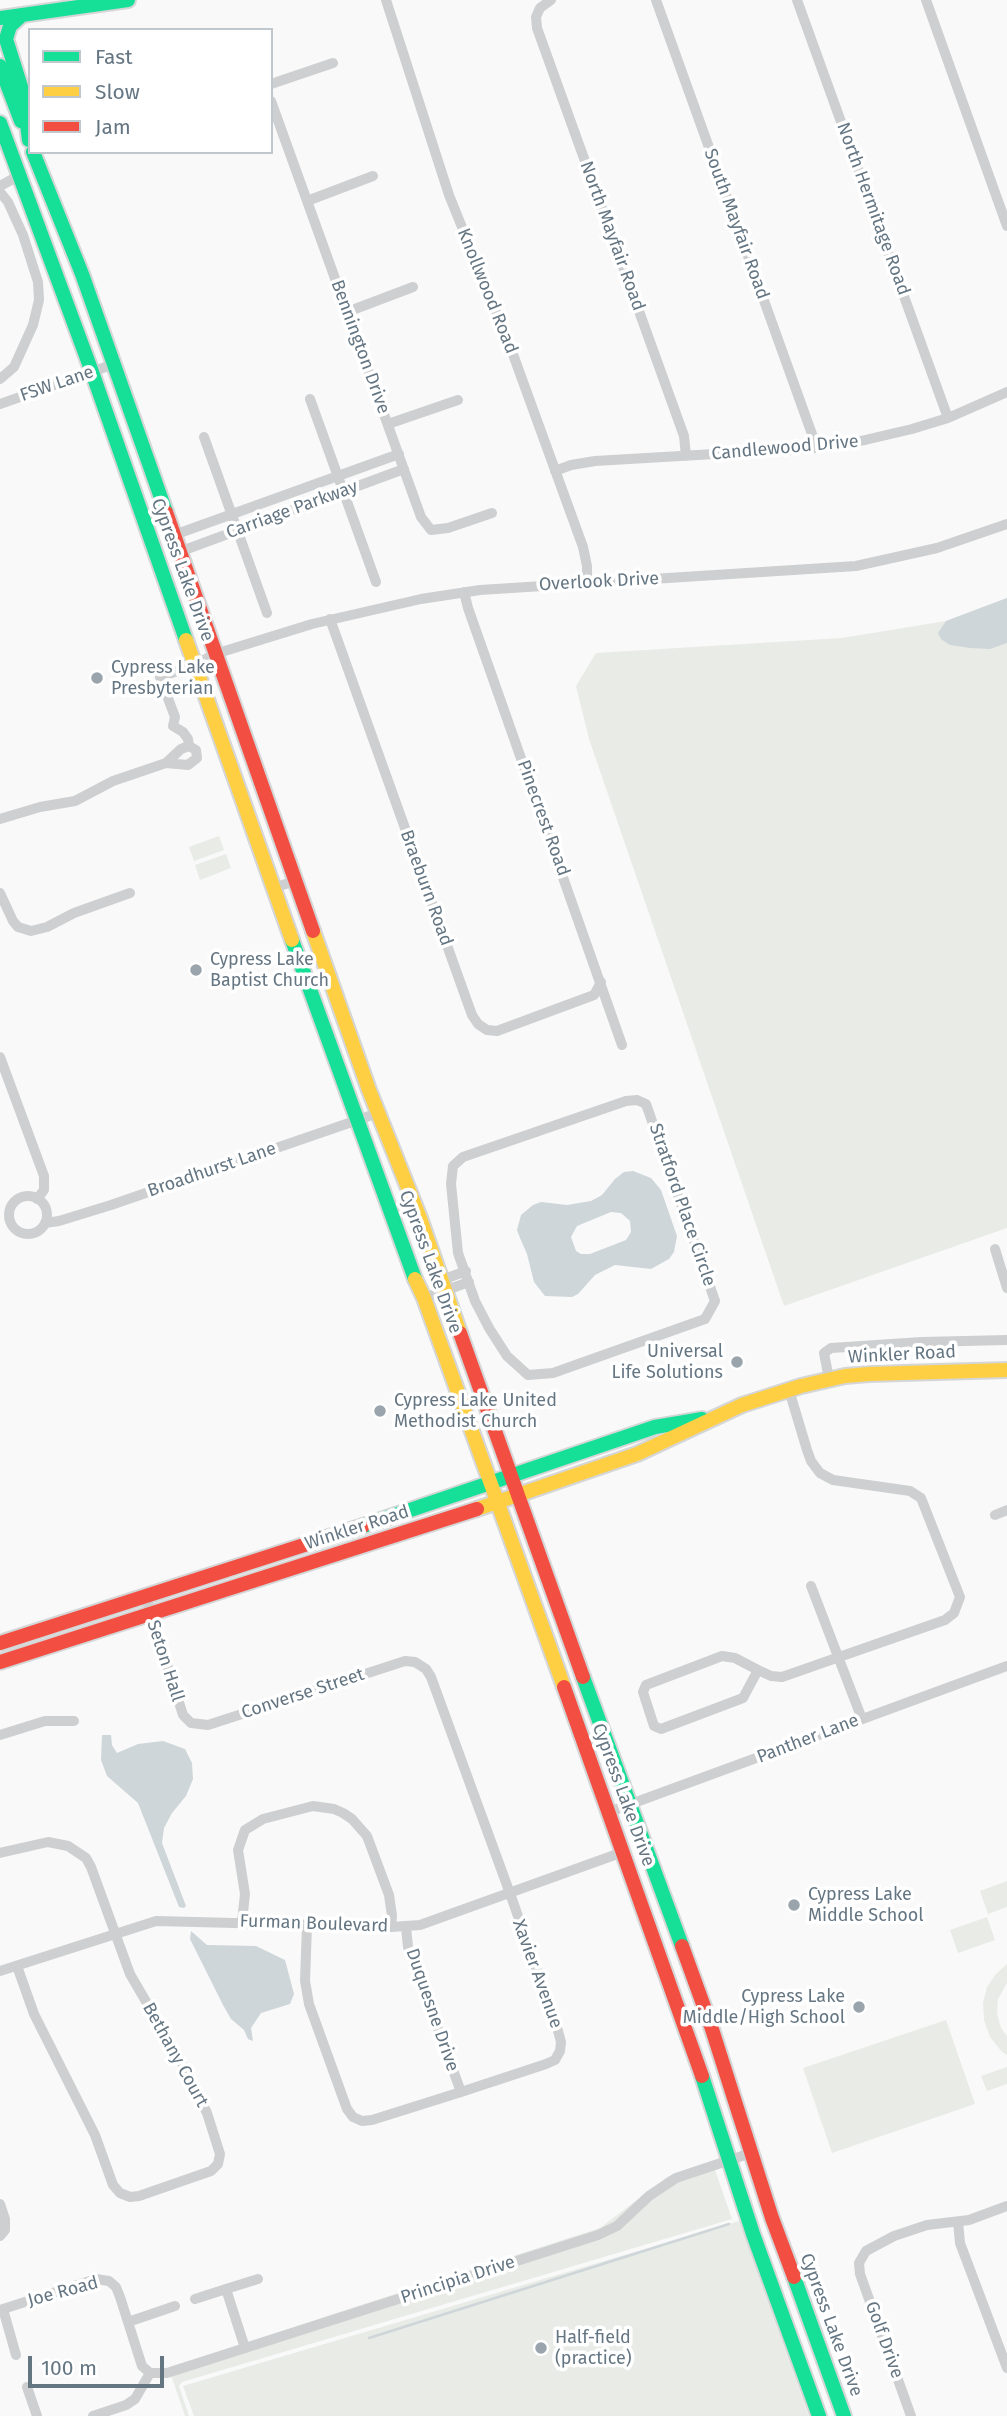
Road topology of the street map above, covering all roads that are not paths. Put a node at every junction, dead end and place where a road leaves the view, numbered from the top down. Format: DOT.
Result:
graph roads {
  1 [pos="128,0"];
  2 [pos="386,0"];
  3 [pos="551,0"];
  4 [pos="656,0"];
  5 [pos="797,0"];
  6 [pos="926,0"];
  7 [pos="22,15"];
  8 [pos="0,18"];
  9 [pos="332,63"];
  10 [pos="0,66"];
  11 [pos="273,83"];
  12 [pos="273,107"];
  13 [pos="0,123"];
  14 [pos="28,126"];
  15 [pos="28,137"];
  16 [pos="35,154"];
  17 [pos="20,175"];
  18 [pos="373,176"];
  19 [pos="0,186"];
  20 [pos="0,192"];
  21 [pos="307,201"];
  22 [pos="1007,226"];
  23 [pos="413,287"];
  24 [pos="347,312"];
  25 [pos="114,364"];
  26 [pos="92,372"];
  27 [pos="0,379"];
  28 [pos="1007,392"];
  29 [pos="310,399"];
  30 [pos="458,400"];
  31 [pos="0,404"];
  32 [pos="948,418"];
  33 [pos="388,424"];
  34 [pos="204,437"];
  35 [pos="817,449"];
  36 [pos="399,454"];
  37 [pos="686,456"];
  38 [pos="404,469"];
  39 [pos="555,471"];
  40 [pos="337,476"];
  41 [pos="343,492"];
  42 [pos="492,513"];
  43 [pos="231,514"];
  44 [pos="1007,524"];
  45 [pos="236,530"];
  46 [pos="174,535"];
  47 [pos="179,552"];
  48 [pos="376,582"];
  49 [pos="587,582"];
  50 [pos="464,593"];
  51 [pos="267,613"];
  52 [pos="330,619"];
  53 [pos="215,654"];
  54 [pos="195,664"];
  55 [pos="189,746"];
  56 [pos="166,763"];
  57 [pos="0,819"];
  58 [pos="295,881"];
  59 [pos="273,888"];
  60 [pos="0,893"];
  61 [pos="130,893"];
  62 [pos="601,982"];
  63 [pos="622,1045"];
  64 [pos="0,1057"];
  65 [pos="5,1089"];
  66 [pos="378,1113"];
  67 [pos="357,1121"];
  68 [pos="37,1199"];
  69 [pos="5,1210"];
  70 [pos="45,1223"];
  71 [pos="995,1249"];
  72 [pos="468,1277"];
  73 [pos="444,1285"];
  74 [pos="1007,1288"];
  75 [pos="424,1298"];
  76 [pos="1007,1340"];
  77 [pos="1007,1370"];
  78 [pos="829,1379"];
  79 [pos="789,1390"];
  80 [pos="721,1416"];
  81 [pos="512,1475"];
  82 [pos="491,1482"];
  83 [pos="519,1495"];
  84 [pos="498,1502"];
  85 [pos="1007,1510"];
  86 [pos="995,1515"];
  87 [pos="261,1557"];
  88 [pos="811,1586"];
  89 [pos="145,1595"];
  90 [pos="191,1600"];
  91 [pos="149,1613"];
  92 [pos="0,1643"];
  93 [pos="838,1659"];
  94 [pos="0,1662"];
  95 [pos="415,1662"];
  96 [pos="1007,1666"];
  97 [pos="758,1670"];
  98 [pos="862,1719"];
  99 [pos="74,1721"];
  100 [pos="191,1723"];
  101 [pos="0,1735"];
  102 [pos="631,1805"];
  103 [pos="609,1812"];
  104 [pos="623,1852"];
  105 [pos="0,1853"];
  106 [pos="510,1893"];
  107 [pos="242,1922"];
  108 [pos="307,1925"];
  109 [pos="390,1927"];
  110 [pos="406,1927"];
  111 [pos="115,1933"];
  112 [pos="17,1966"];
  113 [pos="0,1971"];
  114 [pos="461,2092"];
  115 [pos="751,2153"];
  116 [pos="729,2160"];
  117 [pos="0,2204"];
  118 [pos="1007,2206"];
  119 [pos="958,2222"];
  120 [pos="0,2236"];
  121 [pos="258,2279"];
  122 [pos="226,2289"];
  123 [pos="195,2299"];
  124 [pos="175,2306"];
  125 [pos="1,2309"];
  126 [pos="128,2322"];
  127 [pos="245,2348"];
  128 [pos="16,2355"];
  129 [pos="1007,2368"];
  130 [pos="150,2373"];
  131 [pos="27,2387"];
  132 [pos="37,2416"];
  133 [pos="93,2416"];
  134 [pos="819,2416"];
  135 [pos="844,2416"];
  136 [pos="911,2416"];
  1 -- 7 [label="main road"];
  2 -- 39 [label="street, Knollwood Road"];
  3 -- 37 [label="street, North Mayfair Road"];
  4 -- 35 [label="street, South Mayfair Road"];
  5 -- 32 [label="street, North Hermitage Road"];
  6 -- 22 [label="street"];
  7 -- 8 [label="main road"];
  7 -- 14 [label="main road"];
  9 -- 11 [label="street"];
  10 -- 15 [label="main road, Cypress Lake Drive"];
  12 -- 21 [label="street, Bennington Drive"];
  13 -- 17 [label="main road, Cypress Lake Drive"];
  16 -- 25 [label="main road, Cypress Lake Drive"];
  17 -- 19 [label="street"];
  17 -- 26 [label="main road, Cypress Lake Drive"];
  18 -- 21 [label="street"];
  20 -- 27 [label="street"];
  21 -- 24 [label="street, Bennington Drive"];
  23 -- 24 [label="street"];
  24 -- 33 [label="street, Bennington Drive"];
  25 -- 26 [label="street, FSW Lane"];
  25 -- 46 [label="main road, Cypress Lake Drive"];
  26 -- 31 [label="street, FSW Lane"];
  26 -- 54 [label="main road, Cypress Lake Drive"];
  28 -- 32 [label="street, Candlewood Drive"];
  29 -- 40 [label="street"];
  30 -- 33 [label="street"];
  32 -- 35 [label="street, Candlewood Drive"];
  33 -- 36 [label="street, Bennington Drive"];
  34 -- 43 [label="street"];
  35 -- 37 [label="street, Candlewood Drive"];
  36 -- 38 [label="street, Bennington Drive"];
  36 -- 40 [label="street, Carriage Parkway"];
  37 -- 39 [label="street, Candlewood Drive"];
  38 -- 41 [label="street, Carriage Parkway"];
  38 -- 42 [label="street, Bennington Drive"];
  39 -- 49 [label="street, Knollwood Road"];
  40 -- 41 [label="street"];
  40 -- 43 [label="street, Carriage Parkway"];
  41 -- 45 [label="street, Carriage Parkway"];
  41 -- 48 [label="street"];
  43 -- 45 [label="street"];
  43 -- 46 [label="street, Carriage Parkway"];
  44 -- 49 [label="street, Overlook Drive"];
  45 -- 47 [label="street, Carriage Parkway"];
  45 -- 51 [label="street"];
  46 -- 47 [label="main road, Cypress Lake Drive"];
  47 -- 53 [label="main road, Cypress Lake Drive"];
  49 -- 50 [label="street, Overlook Drive"];
  50 -- 52 [label="street, Overlook Drive"];
  50 -- 62 [label="street, Pinecrest Road"];
  52 -- 53 [label="street, Overlook Drive"];
  52 -- 62 [label="street, Braeburn Road"];
  53 -- 54 [label="street, Overlook Drive"];
  53 -- 58 [label="main road, Cypress Lake Drive"];
  54 -- 55 [label="street, Overlook Drive"];
  54 -- 59 [label="main road, Cypress Lake Drive"];
  55 -- 56 [label="street"];
  55 -- 56 [label="street"];
  56 -- 57 [label="street"];
  58 -- 59 [label="street"];
  58 -- 66 [label="main road, Cypress Lake Drive"];
  59 -- 67 [label="main road, Cypress Lake Drive"];
  60 -- 61 [label="street"];
  62 -- 63 [label="street, Pinecrest Road"];
  64 -- 65 [label="street"];
  65 -- 68 [label="street"];
  66 -- 67 [label="street, Broadhurst Lane"];
  66 -- 73 [label="main road, Cypress Lake Drive"];
  67 -- 70 [label="street, Broadhurst Lane"];
  67 -- 75 [label="main road, Cypress Lake Drive"];
  68 -- 69 [label="street"];
  68 -- 70 [label="street"];
  69 -- 70 [label="street"];
  71 -- 74 [label="street"];
  72 -- 72 [label="street, Stratford Place Circle"];
  72 -- 73 [label="street"];
  73 -- 75 [label="street"];
  73 -- 81 [label="main road, Cypress Lake Drive"];
  75 -- 82 [label="main road, Cypress Lake Drive"];
  76 -- 78 [label="street"];
  77 -- 78 [label="main road, Winkler Road"];
  78 -- 79 [label="main road, Winkler Road"];
  79 -- 80 [label="main road, Winkler Road"];
  79 -- 93 [label="street"];
  80 -- 81 [label="main road, Winkler Road"];
  80 -- 83 [label="main road, Winkler Road"];
  81 -- 82 [label="main road, Winkler Road"];
  81 -- 83 [label="main road, Cypress Lake Drive"];
  82 -- 84 [label="main road, Cypress Lake Drive"];
  82 -- 87 [label="main road, Winkler Road"];
  83 -- 84 [label="main road, Winkler Road"];
  83 -- 102 [label="main road, Cypress Lake Drive"];
  84 -- 90 [label="main road, Winkler Road"];
  84 -- 103 [label="main road, Cypress Lake Drive"];
  85 -- 86 [label="street"];
  87 -- 89 [label="main road, Winkler Road"];
  87 -- 90 [label="main road"];
  88 -- 93 [label="street"];
  89 -- 91 [label="street, Seton Hall"];
  89 -- 92 [label="main road, Winkler Road"];
  90 -- 91 [label="main road, Winkler Road"];
  91 -- 94 [label="main road, Winkler Road"];
  91 -- 100 [label="street, Seton Hall"];
  93 -- 97 [label="street"];
  93 -- 98 [label="street"];
  95 -- 100 [label="street, Converse Street"];
  95 -- 106 [label="street, Xavier Avenue"];
  96 -- 98 [label="street, Panther Lane"];
  97 -- 97 [label="street"];
  98 -- 102 [label="street, Panther Lane"];
  99 -- 101 [label="street"];
  102 -- 103 [label="street, Panther Lane"];
  102 -- 115 [label="main road, Cypress Lake Drive"];
  103 -- 104 [label="main road, Cypress Lake Drive"];
  104 -- 106 [label="street, Furman Boulevard"];
  104 -- 116 [label="main road, Cypress Lake Drive"];
  105 -- 111 [label="street, Bethany Court"];
  106 -- 110 [label="street, Furman Boulevard"];
  106 -- 114 [label="street, Xavier Avenue"];
  107 -- 108 [label="street, Furman Boulevard"];
  107 -- 109 [label="street"];
  107 -- 111 [label="street, Furman Boulevard"];
  108 -- 109 [label="street, Furman Boulevard"];
  108 -- 114 [label="street, Xavier Avenue"];
  109 -- 110 [label="street, Furman Boulevard"];
  110 -- 114 [label="street, Duquesne Drive"];
  111 -- 112 [label="street, Furman Boulevard"];
  111 -- 112 [label="street, Bethany Court"];
  112 -- 113 [label="street, Furman Boulevard"];
  115 -- 116 [label="street, Principia Drive"];
  115 -- 135 [label="main road, Cypress Lake Drive"];
  116 -- 127 [label="street, Principia Drive"];
  116 -- 134 [label="main road, Cypress Lake Drive"];
  117 -- 120 [label="street"];
  118 -- 119 [label="street"];
  119 -- 129 [label="street"];
  119 -- 136 [label="street, Golf Drive"];
  121 -- 122 [label="street"];
  122 -- 123 [label="street"];
  122 -- 127 [label="street"];
  124 -- 126 [label="street"];
  125 -- 126 [label="street, Joe Road"];
  125 -- 128 [label="street"];
  126 -- 130 [label="street, Joe Road"];
  127 -- 130 [label="street, Principia Drive"];
  130 -- 133 [label="street"];
  131 -- 132 [label="street"];
}
